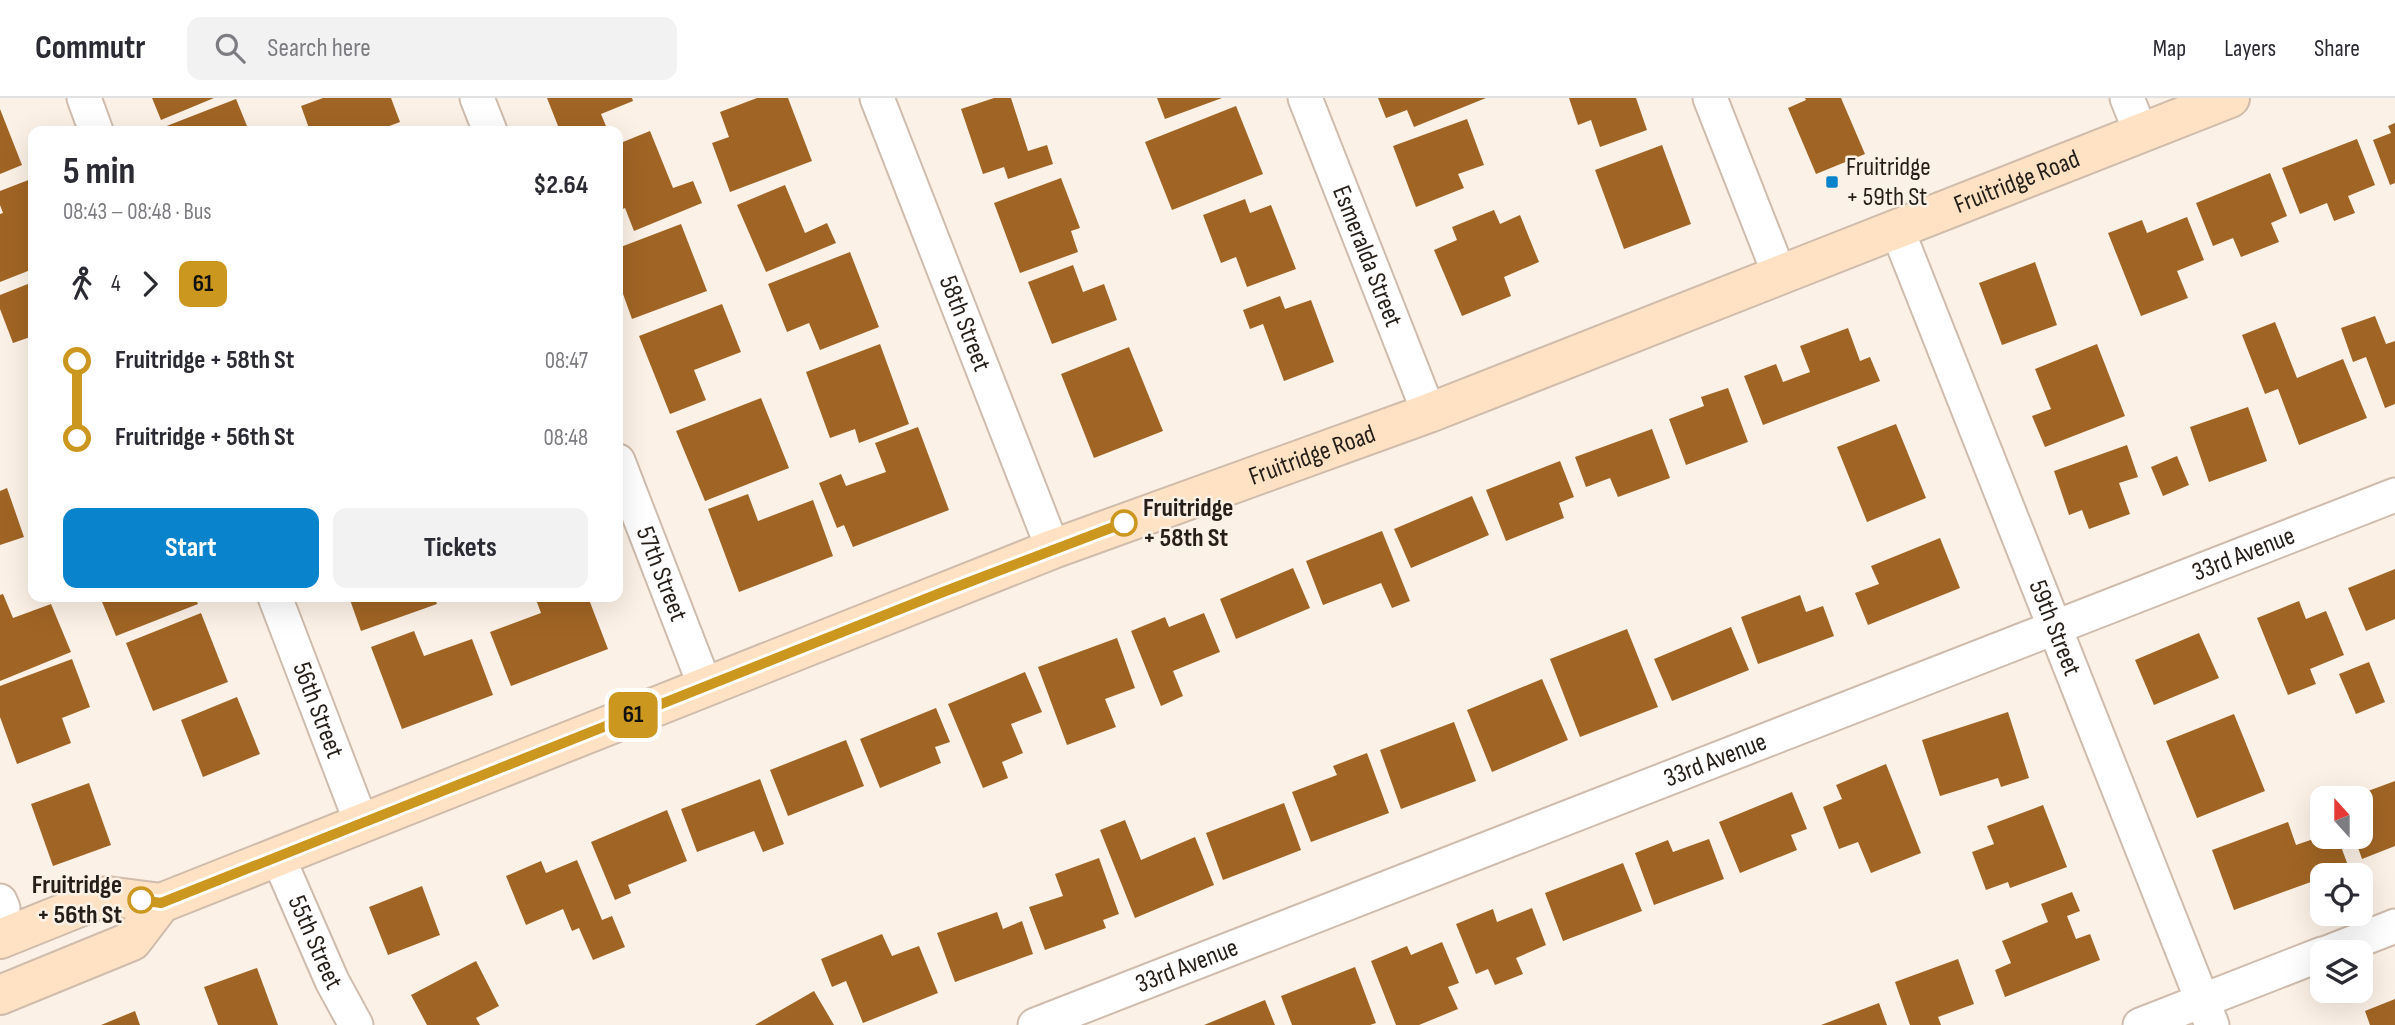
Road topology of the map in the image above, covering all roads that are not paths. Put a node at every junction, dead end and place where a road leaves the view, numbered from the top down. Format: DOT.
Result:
graph roads {
  1 [pos="83,98"];
  2 [pos="477,98"];
  3 [pos="877,98"];
  4 [pos="1305,98"];
  5 [pos="1710,98"];
  6 [pos="2127,98"];
  7 [pos="2230,98"];
  8 [pos="94,126"];
  9 [pos="488,126"];
  10 [pos="2141,133"];
  11 [pos="1897,229"];
  12 [pos="1780,276"];
  13 [pos="1429,413"];
  14 [pos="623,474"];
  15 [pos="2395,495"];
  16 [pos="1053,549"];
  17 [pos="277,602"];
  18 [pos="2055,628"];
  19 [pos="705,686"];
  20 [pos="361,822"];
  21 [pos="278,857"];
  22 [pos="161,903"];
  23 [pos="1,916"];
  24 [pos="2395,926"];
  25 [pos="2359,940"];
  26 [pos="2310,960"];
  27 [pos="0,995"];
  28 [pos="2207,1013"];
  29 [pos="356,1025"];
  30 [pos="1035,1025"];
  31 [pos="2140,1025"];
  1 -- 8 [label="street"];
  2 -- 9 [label="street"];
  3 -- 16 [label="street, 58th Street"];
  4 -- 13 [label="street, Esmeralda Street"];
  5 -- 12 [label="street"];
  6 -- 10 [label="street"];
  7 -- 10 [label="main road, Fruitridge Road"];
  10 -- 11 [label="main road, Fruitridge Road"];
  11 -- 12 [label="main road, Fruitridge Road"];
  11 -- 18 [label="street, 59th Street"];
  12 -- 13 [label="main road, Fruitridge Road"];
  13 -- 16 [label="main road, Fruitridge Road"];
  14 -- 19 [label="street, 57th Street"];
  15 -- 18 [label="street, 33rd Avenue"];
  16 -- 19 [label="main road, Fruitridge Road"];
  17 -- 20 [label="street, 56th Street"];
  18 -- 28 [label="street, 59th Street"];
  18 -- 30 [label="street, 33rd Avenue"];
  19 -- 20 [label="main road, Fruitridge Road"];
  20 -- 21 [label="main road, Fruitridge Road"];
  21 -- 22 [label="main road, Fruitridge Road"];
  21 -- 29 [label="street, 55th Street"];
  22 -- 23 [label="main road, Fruitridge Road"];
  22 -- 27 [label="main road"];
  24 -- 25 [label="street"];
  26 -- 28 [label="street"];
  28 -- 31 [label="street"];
}
